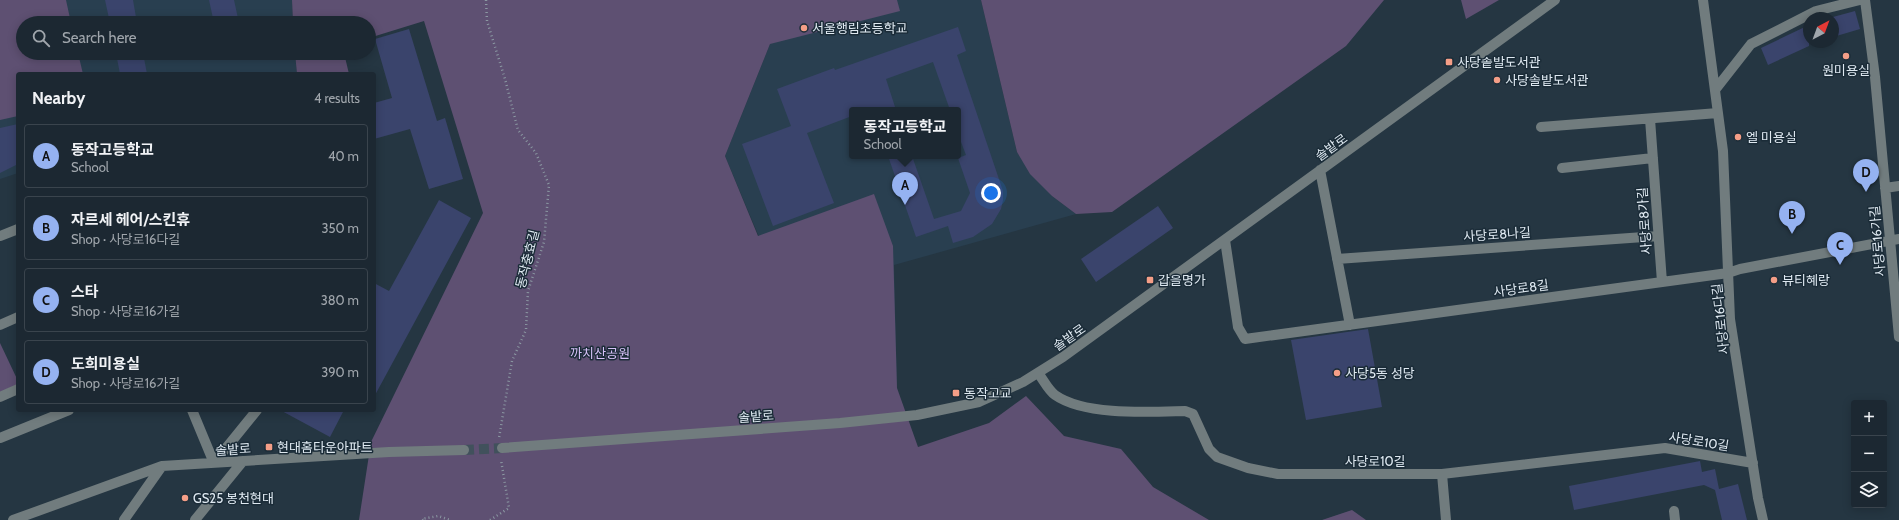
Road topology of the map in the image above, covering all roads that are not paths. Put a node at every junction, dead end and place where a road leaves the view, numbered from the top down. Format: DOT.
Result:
graph roads {
  1 [pos="1555,0"];
  2 [pos="1703,0"];
  3 [pos="1860,0"];
  4 [pos="1865,0"];
  5 [pos="1715,90"];
  6 [pos="1718,113"];
  7 [pos="1650,118"];
  8 [pos="1541,127"];
  9 [pos="1653,158"];
  10 [pos="1562,168"];
  11 [pos="1320,170"];
  12 [pos="1899,186"];
  13 [pos="1885,188"];
  14 [pos="16,230"];
  15 [pos="0,236"];
  16 [pos="1658,236"];
  17 [pos="1225,240"];
  18 [pos="1895,240"];
  19 [pos="1337,259"];
  20 [pos="1728,273"];
  21 [pos="1662,282"];
  22 [pos="1897,294"];
  23 [pos="16,318"];
  24 [pos="0,325"];
  25 [pos="1350,325"];
  26 [pos="1899,337"];
  27 [pos="1038,373"];
  28 [pos="16,390"];
  29 [pos="0,397"];
  30 [pos="64,412"];
  31 [pos="193,412"];
  32 [pos="255,412"];
  33 [pos="0,438"];
  34 [pos="464,450"];
  35 [pos="500,450"];
  36 [pos="243,461"];
  37 [pos="214,463"];
  38 [pos="1753,463"];
  39 [pos="162,466"];
  40 [pos="1442,474"];
  41 [pos="13,520"];
  42 [pos="124,520"];
  43 [pos="195,520"];
  44 [pos="1446,520"];
  45 [pos="1764,520"];
  1 -- 11 [label="street, 솔밭로"];
  2 -- 5 [label="street, 사당로16다길"];
  3 -- 5 [label="street"];
  4 -- 13 [label="street, 사당로16가길"];
  5 -- 6 [label="street, 사당로16다길"];
  6 -- 7 [label="street"];
  6 -- 20 [label="street, 사당로16다길"];
  7 -- 8 [label="street"];
  7 -- 9 [label="street, 사당로8가길"];
  9 -- 10 [label="street"];
  9 -- 16 [label="street, 사당로8가길"];
  11 -- 17 [label="street, 솔밭로"];
  11 -- 19 [label="street"];
  12 -- 13 [label="street"];
  13 -- 18 [label="street, 사당로16가길"];
  14 -- 15 [label="street"];
  16 -- 19 [label="street, 사당로8나길"];
  16 -- 21 [label="street, 사당로8가길"];
  17 -- 25 [label="street, 사당로8길"];
  17 -- 27 [label="street, 솔밭로"];
  18 -- 20 [label="street, 사당로8길"];
  18 -- 22 [label="street, 사당로16가길"];
  19 -- 25 [label="street"];
  20 -- 21 [label="street, 사당로8길"];
  20 -- 38 [label="street, 사당로16다길"];
  21 -- 25 [label="street, 사당로8길"];
  22 -- 26 [label="street, 사당로16가길"];
  23 -- 24 [label="street"];
  27 -- 35 [label="street, 솔밭로"];
  27 -- 40 [label="street, 사당로10길"];
  28 -- 29 [label="street"];
  30 -- 33 [label="street"];
  31 -- 37 [label="street"];
  32 -- 37 [label="street"];
  34 -- 36 [label="street, 솔밭로"];
  36 -- 37 [label="street, 솔밭로"];
  36 -- 43 [label="street"];
  37 -- 39 [label="street, 솔밭로"];
  38 -- 40 [label="street, 사당로10길"];
  38 -- 45 [label="street, 사당로16다길"];
  39 -- 41 [label="street, 솔밭로"];
  39 -- 42 [label="street"];
  40 -- 44 [label="street"];
}
